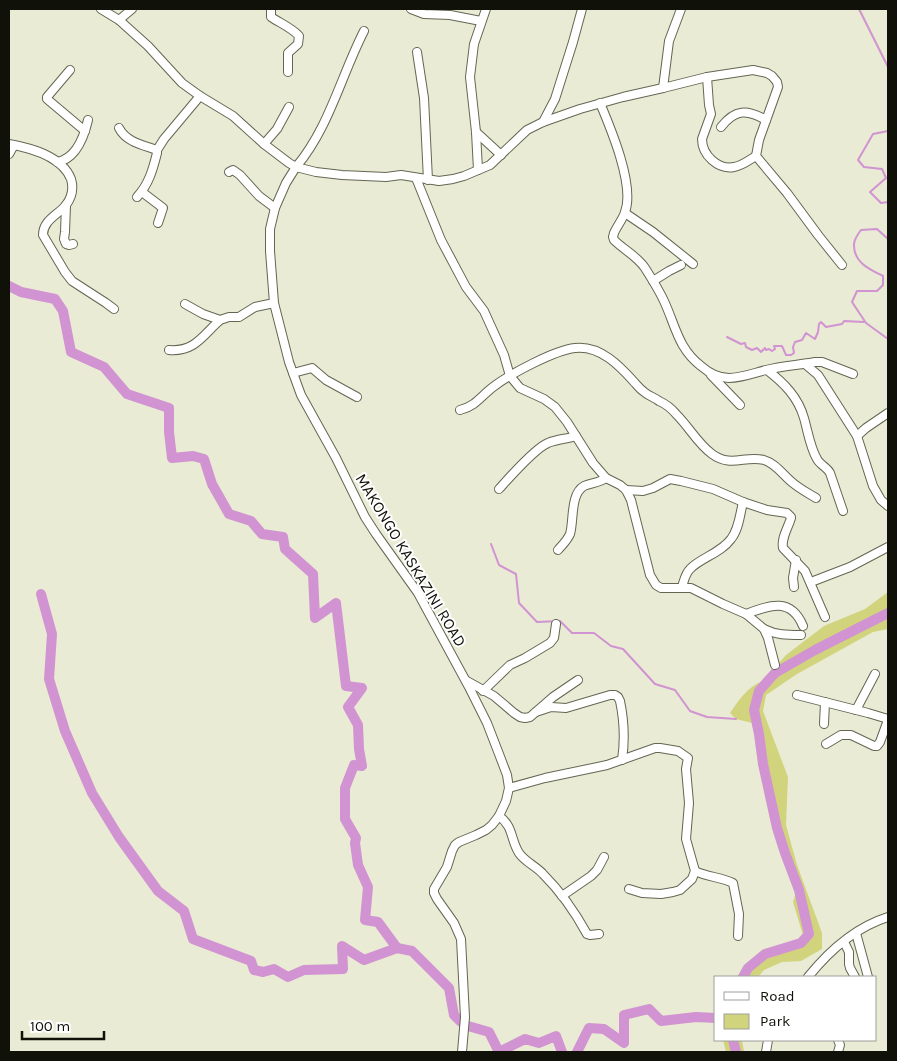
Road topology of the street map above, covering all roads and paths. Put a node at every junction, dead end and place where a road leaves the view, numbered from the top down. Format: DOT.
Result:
graph roads {
  1 [pos="101,9"];
  2 [pos="132,9"];
  3 [pos="271,9"];
  4 [pos="411,9"];
  5 [pos="486,9"];
  6 [pos="582,9"];
  7 [pos="680,9"];
  8 [pos="119,20"];
  9 [pos="481,21"];
  10 [pos="364,31"];
  11 [pos="417,52"];
  12 [pos="70,70"];
  13 [pos="288,72"];
  14 [pos="707,77"];
  15 [pos="663,88"];
  16 [pos="200,96"];
  17 [pos="600,104"];
  18 [pos="289,107"];
  19 [pos="88,120"];
  20 [pos="766,120"];
  21 [pos="543,122"];
  22 [pos="721,127"];
  23 [pos="119,128"];
  24 [pos="85,131"];
  25 [pos="476,132"];
  26 [pos="264,144"];
  27 [pos="12,145"];
  28 [pos="157,150"];
  29 [pos="9,154"];
  30 [pos="501,155"];
  31 [pos="756,156"];
  32 [pos="57,162"];
  33 [pos="296,167"];
  34 [pos="478,170"];
  35 [pos="229,172"];
  36 [pos="416,178"];
  37 [pos="428,180"];
  38 [pos="66,205"];
  39 [pos="276,208"];
  40 [pos="625,213"];
  41 [pos="158,223"];
  42 [pos="73,244"];
  43 [pos="692,264"];
  44 [pos="681,265"];
  45 [pos="842,265"];
  46 [pos="653,281"];
  47 [pos="274,303"];
  48 [pos="185,304"];
  49 [pos="114,309"];
  50 [pos="220,320"];
  51 [pos="169,350"];
  52 [pos="805,364"];
  53 [pos="768,370"];
  54 [pos="708,372"];
  55 [pos="293,373"];
  56 [pos="854,374"];
  57 [pos="510,376"];
  58 [pos="357,397"];
  59 [pos="740,405"];
  60 [pos="460,410"];
  61 [pos="888,413"];
  62 [pos="576,436"];
  63 [pos="857,436"];
  64 [pos="606,478"];
  65 [pos="499,489"];
  66 [pos="626,490"];
  67 [pos="816,498"];
  68 [pos="743,502"];
  69 [pos="888,506"];
  70 [pos="843,511"];
  71 [pos="888,547"];
  72 [pos="558,550"];
  73 [pos="796,560"];
  74 [pos="811,582"];
  75 [pos="682,587"];
  76 [pos="794,587"];
  77 [pos="746,614"];
  78 [pos="825,617"];
  79 [pos="556,624"];
  80 [pos="803,626"];
  81 [pos="764,629"];
  82 [pos="800,635"];
  83 [pos="775,665"];
  84 [pos="874,674"];
  85 [pos="465,680"];
  86 [pos="578,680"];
  87 [pos="483,691"];
  88 [pos="797,694"];
  89 [pos="825,702"];
  90 [pos="856,710"];
  91 [pos="536,712"];
  92 [pos="888,720"];
  93 [pos="824,724"];
  94 [pos="826,744"];
  95 [pos="622,760"];
  96 [pos="509,788"];
  97 [pos="499,816"];
  98 [pos="604,857"];
  99 [pos="695,870"];
  100 [pos="629,889"];
  101 [pos="562,896"];
  102 [pos="888,917"];
  103 [pos="856,933"];
  104 [pos="599,934"];
  105 [pos="738,936"];
  106 [pos="844,942"];
  107 [pos="809,976"];
  108 [pos="855,976"];
  109 [pos="868,976"];
  110 [pos="462,1052"];
  1 -- 8 [label="street"];
  2 -- 8 [label="street"];
  3 -- 13 [label="street"];
  4 -- 9 [label="street"];
  5 -- 9 [label="street"];
  6 -- 21 [label="street"];
  7 -- 15 [label="street"];
  8 -- 16 [label="street"];
  9 -- 25 [label="street"];
  10 -- 33 [label="street, MAKONGO KASKAZINI ROAD"];
  11 -- 37 [label="street"];
  12 -- 24 [label="street"];
  14 -- 15 [label="street"];
  14 -- 20 [label="street"];
  14 -- 31 [label="street"];
  15 -- 17 [label="street"];
  16 -- 26 [label="street"];
  16 -- 28 [label="street"];
  17 -- 21 [label="street"];
  17 -- 40 [label="street"];
  18 -- 26 [label="street"];
  19 -- 24 [label="street"];
  20 -- 22 [label="street"];
  20 -- 31 [label="street"];
  21 -- 30 [label="street"];
  23 -- 28 [label="street"];
  24 -- 32 [label="street"];
  25 -- 30 [label="street"];
  25 -- 34 [label="street"];
  26 -- 33 [label="street"];
  27 -- 29 [label="street"];
  27 -- 32 [label="street"];
  28 -- 41 [label="street"];
  30 -- 34 [label="street"];
  31 -- 45 [label="street"];
  32 -- 38 [label="street"];
  33 -- 36 [label="street"];
  33 -- 39 [label="street, MAKONGO KASKAZINI ROAD"];
  34 -- 37 [label="street"];
  35 -- 39 [label="street"];
  36 -- 37 [label="street"];
  36 -- 57 [label="street"];
  38 -- 42 [label="street"];
  38 -- 49 [label="street"];
  39 -- 47 [label="street, MAKONGO KASKAZINI ROAD"];
  40 -- 43 [label="street"];
  40 -- 46 [label="street"];
  44 -- 46 [label="street"];
  46 -- 54 [label="street"];
  47 -- 50 [label="street"];
  47 -- 55 [label="street, MAKONGO KASKAZINI ROAD"];
  48 -- 50 [label="street"];
  50 -- 51 [label="street"];
  52 -- 53 [label="street"];
  52 -- 56 [label="street"];
  52 -- 63 [label="street"];
  53 -- 54 [label="street"];
  53 -- 70 [label="street"];
  54 -- 59 [label="street"];
  55 -- 58 [label="street"];
  55 -- 85 [label="street, MAKONGO KASKAZINI ROAD"];
  57 -- 60 [label="street"];
  57 -- 62 [label="street"];
  57 -- 67 [label="street"];
  61 -- 63 [label="street"];
  62 -- 64 [label="street"];
  62 -- 65 [label="street"];
  63 -- 69 [label="street"];
  64 -- 66 [label="street"];
  64 -- 72 [label="street"];
  66 -- 68 [label="street"];
  66 -- 75 [label="street"];
  68 -- 73 [label="street"];
  68 -- 75 [label="street"];
  71 -- 74 [label="street"];
  73 -- 74 [label="street"];
  73 -- 76 [label="street"];
  74 -- 78 [label="street"];
  75 -- 77 [label="street"];
  77 -- 80 [label="street"];
  77 -- 81 [label="street"];
  79 -- 87 [label="street"];
  81 -- 82 [label="street"];
  81 -- 83 [label="street"];
  84 -- 90 [label="street"];
  85 -- 87 [label="street"];
  85 -- 96 [label="street, MAKONGO KASKAZINI ROAD"];
  86 -- 91 [label="street"];
  87 -- 91 [label="street"];
  88 -- 89 [label="street"];
  89 -- 90 [label="street"];
  89 -- 93 [label="street"];
  90 -- 92 [label="street"];
  91 -- 95 [label="street"];
  92 -- 94 [label="street"];
  95 -- 96 [label="street"];
  95 -- 99 [label="street"];
  96 -- 97 [label="street"];
  97 -- 101 [label="street"];
  97 -- 110 [label="street"];
  98 -- 101 [label="street"];
  99 -- 100 [label="street"];
  99 -- 105 [label="street"];
  101 -- 104 [label="street"];
  102 -- 103 [label="street"];
  103 -- 106 [label="street"];
  103 -- 109 [label="street"];
  106 -- 107 [label="street"];
  106 -- 108 [label="street"];
}
